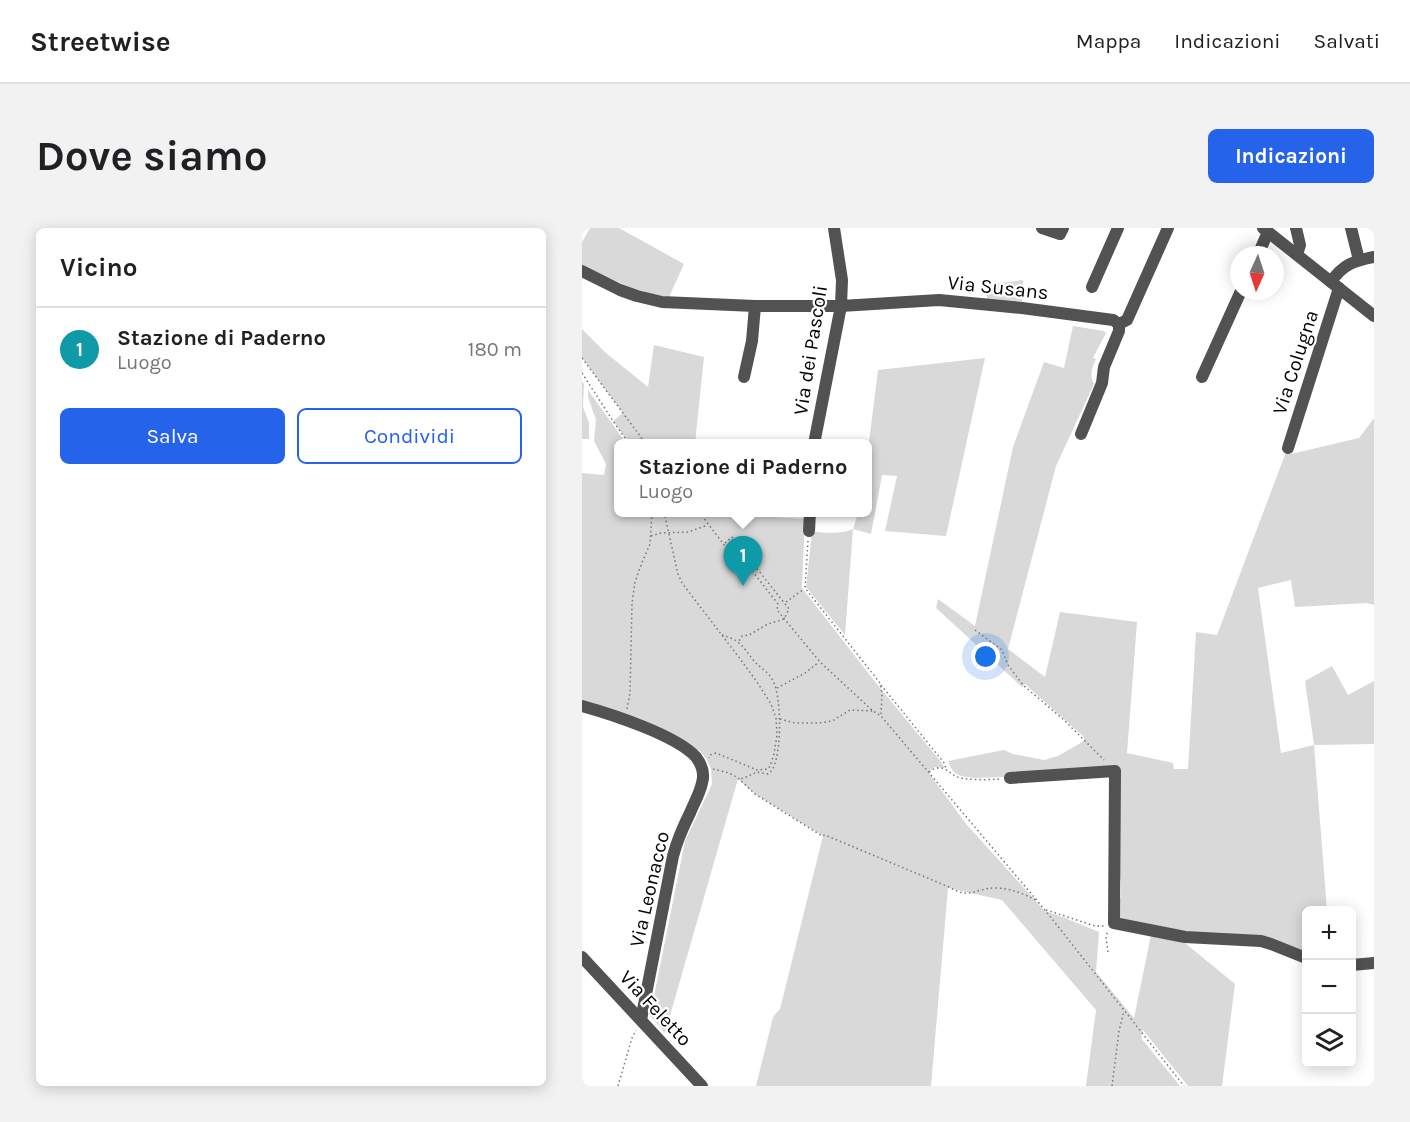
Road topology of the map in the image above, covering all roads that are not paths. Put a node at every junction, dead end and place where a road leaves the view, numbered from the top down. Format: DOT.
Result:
graph roads {
  1 [pos="834,228"];
  2 [pos="1042,228"];
  3 [pos="1063,228"];
  4 [pos="1118,228"];
  5 [pos="1168,228"];
  6 [pos="1296,228"];
  7 [pos="1351,228"];
  8 [pos="1266,230"];
  9 [pos="1261,246"];
  10 [pos="1297,254"];
  11 [pos="1374,257"];
  12 [pos="1359,260"];
  13 [pos="582,271"];
  14 [pos="1335,285"];
  15 [pos="1092,287"];
  16 [pos="1237,300"];
  17 [pos="755,306"];
  18 [pos="841,306"];
  19 [pos="1374,316"];
  20 [pos="1119,324"];
  21 [pos="744,377"];
  22 [pos="1202,377"];
  23 [pos="1081,434"];
  24 [pos="815,439"];
  25 [pos="1288,448"];
  26 [pos="810,517"];
  27 [pos="808,531"];
  28 [pos="582,706"];
  29 [pos="1010,778"];
  30 [pos="1302,956"];
  31 [pos="582,957"];
  32 [pos="1374,963"];
  33 [pos="1356,965"];
  34 [pos="640,1024"];
  35 [pos="702,1086"];
  1 -- 18 [label="street, Via dei Pascoli"];
  2 -- 3 [label="street"];
  4 -- 15 [label="street"];
  5 -- 20 [label="street"];
  6 -- 10 [label="street"];
  7 -- 12 [label="street"];
  8 -- 9 [label="street"];
  8 -- 10 [label="street"];
  10 -- 14 [label="street"];
  11 -- 12 [label="street"];
  12 -- 14 [label="street"];
  13 -- 17 [label="street, Via Susans"];
  14 -- 19 [label="street"];
  14 -- 25 [label="street, Via Colugna"];
  16 -- 22 [label="street"];
  17 -- 18 [label="street, Via Susans"];
  17 -- 21 [label="street"];
  18 -- 20 [label="street, Via Susans"];
  18 -- 24 [label="street, Via dei Pascoli"];
  20 -- 23 [label="street"];
  26 -- 27 [label="street"];
  28 -- 34 [label="street, Via Leonacco"];
  29 -- 30 [label="street"];
  31 -- 34 [label="street, Via Feletto"];
  32 -- 33 [label="street"];
  34 -- 35 [label="street, Via Feletto"];
}
